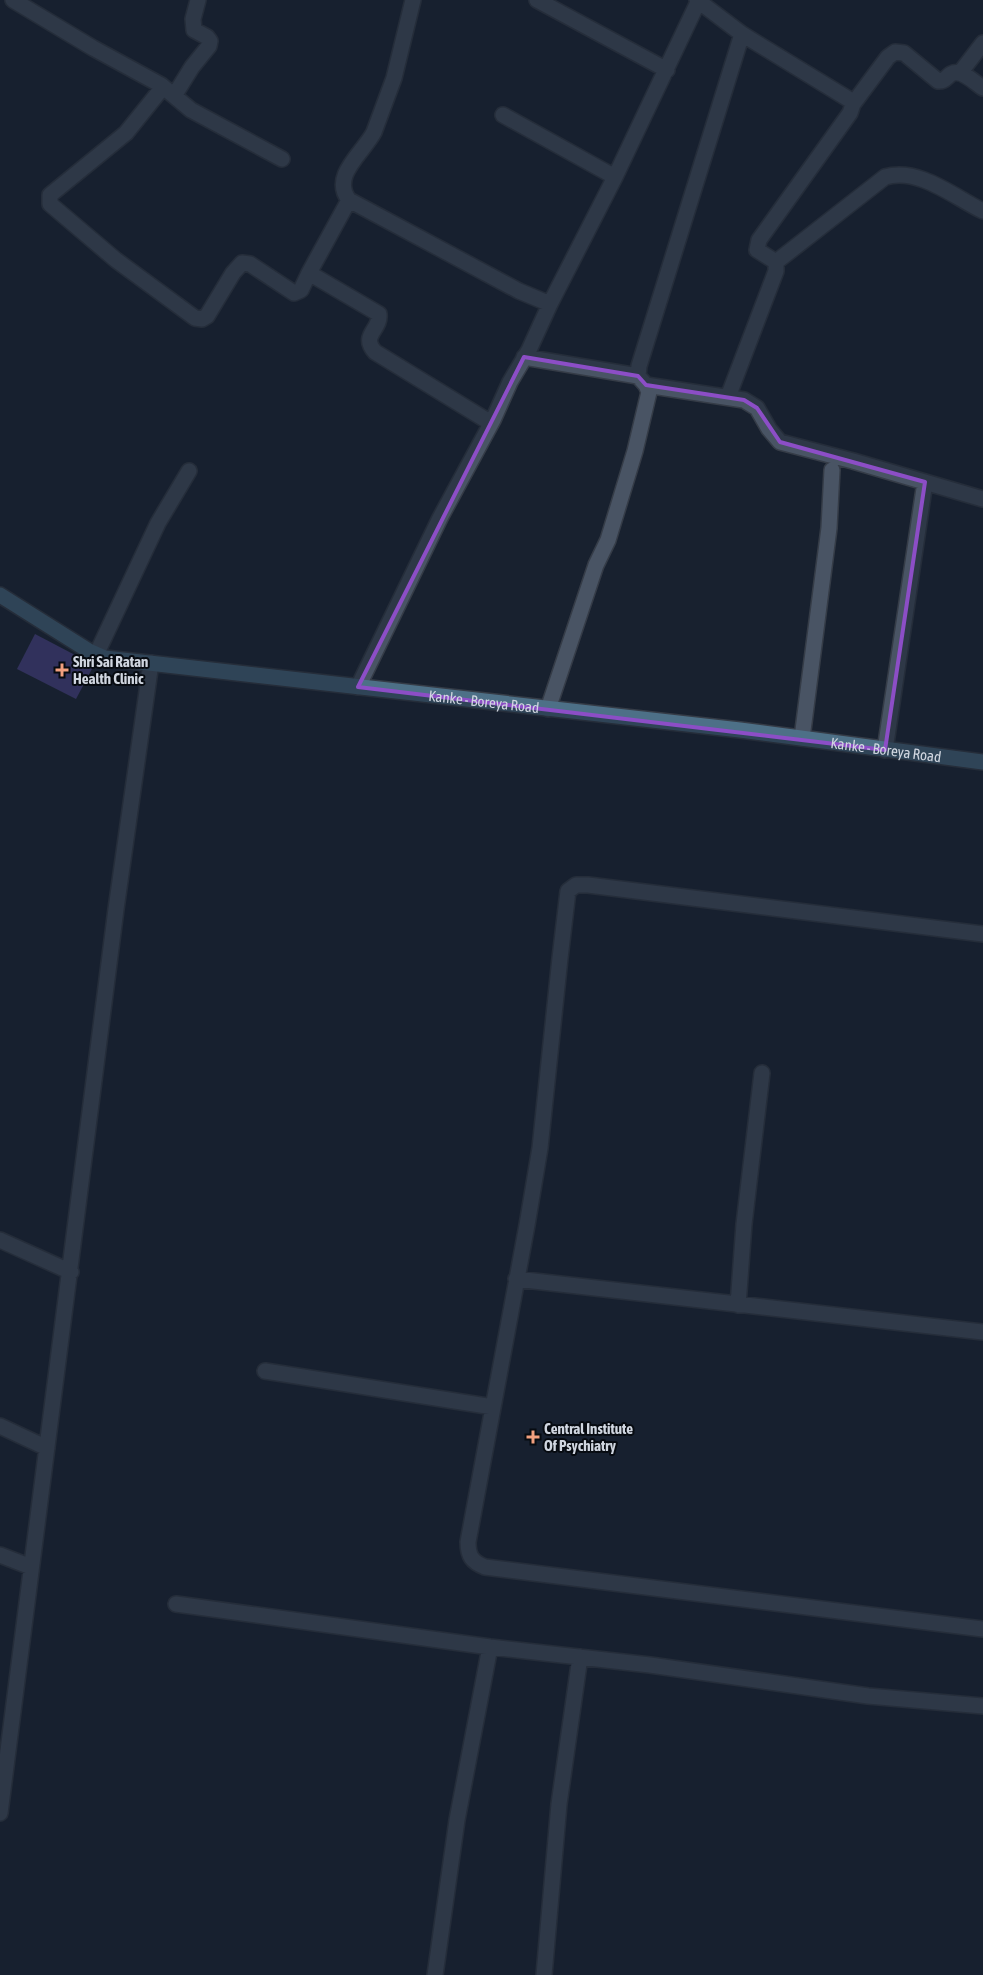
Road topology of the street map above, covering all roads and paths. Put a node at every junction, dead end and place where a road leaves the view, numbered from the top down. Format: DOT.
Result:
graph roads {
  1 [pos="13,0"];
  2 [pos="198,0"];
  3 [pos="413,0"];
  4 [pos="537,0"];
  5 [pos="698,0"];
  6 [pos="742,34"];
  7 [pos="983,43"];
  8 [pos="667,70"];
  9 [pos="960,73"];
  10 [pos="983,88"];
  11 [pos="169,92"];
  12 [pos="853,104"];
  13 [pos="502,114"];
  14 [pos="282,159"];
  15 [pos="615,177"];
  16 [pos="349,200"];
  17 [pos="983,211"];
  18 [pos="776,262"];
  19 [pos="309,273"];
  20 [pos="550,304"];
  21 [pos="524,357"];
  22 [pos="642,380"];
  23 [pos="728,397"];
  24 [pos="491,423"];
  25 [pos="832,470"];
  26 [pos="189,471"];
  27 [pos="925,482"];
  28 [pos="983,499"];
  29 [pos="0,595"];
  30 [pos="96,654"];
  31 [pos="151,663"];
  32 [pos="358,687"];
  33 [pos="548,709"];
  34 [pos="802,738"];
  35 [pos="885,750"];
  36 [pos="983,762"];
  37 [pos="983,934"];
  38 [pos="762,1073"];
  39 [pos="0,1240"];
  40 [pos="71,1272"];
  41 [pos="516,1279"];
  42 [pos="738,1305"];
  43 [pos="983,1332"];
  44 [pos="265,1371"];
  45 [pos="493,1407"];
  46 [pos="0,1426"];
  47 [pos="47,1448"];
  48 [pos="0,1555"];
  49 [pos="31,1567"];
  50 [pos="176,1604"];
  51 [pos="983,1629"];
  52 [pos="490,1647"];
  53 [pos="580,1657"];
  54 [pos="983,1706"];
  55 [pos="0,1813"];
  56 [pos="435,1975"];
  57 [pos="544,1975"];
  1 -- 11 [label="street"];
  2 -- 11 [label="street"];
  3 -- 16 [label="street"];
  4 -- 8 [label="street"];
  5 -- 6 [label="street"];
  5 -- 8 [label="street"];
  6 -- 12 [label="street"];
  6 -- 22 [label="street"];
  7 -- 9 [label="street"];
  8 -- 15 [label="street"];
  9 -- 10 [label="street"];
  9 -- 12 [label="street"];
  11 -- 14 [label="street"];
  11 -- 19 [label="street"];
  12 -- 18 [label="street"];
  13 -- 15 [label="street"];
  15 -- 20 [label="street"];
  16 -- 19 [label="street"];
  16 -- 20 [label="street"];
  17 -- 18 [label="street"];
  18 -- 23 [label="street"];
  19 -- 24 [label="street"];
  20 -- 21 [label="street"];
  21 -- 22 [label="street"];
  21 -- 24 [label="street"];
  22 -- 23 [label="street"];
  22 -- 33 [label="street"];
  23 -- 27 [label="street"];
  24 -- 32 [label="street"];
  25 -- 34 [label="street"];
  26 -- 30 [label="street"];
  27 -- 28 [label="street"];
  27 -- 35 [label="street"];
  29 -- 30 [label="street, Kanke - Boreya Road"];
  30 -- 31 [label="street, Kanke - Boreya Road"];
  31 -- 32 [label="street, Kanke - Boreya Road"];
  31 -- 40 [label="street"];
  32 -- 33 [label="street, Kanke - Boreya Road"];
  33 -- 34 [label="street, Kanke - Boreya Road"];
  34 -- 35 [label="street, Kanke - Boreya Road"];
  35 -- 36 [label="street, Kanke - Boreya Road"];
  37 -- 41 [label="street"];
  38 -- 42 [label="street"];
  39 -- 40 [label="street"];
  40 -- 47 [label="street"];
  41 -- 42 [label="street"];
  41 -- 45 [label="street"];
  42 -- 43 [label="street"];
  44 -- 45 [label="street"];
  45 -- 51 [label="street"];
  46 -- 47 [label="street"];
  47 -- 49 [label="street"];
  48 -- 49 [label="street"];
  49 -- 55 [label="street"];
  50 -- 52 [label="street"];
  52 -- 53 [label="street"];
  52 -- 56 [label="street"];
  53 -- 54 [label="street"];
  53 -- 57 [label="street"];
}
